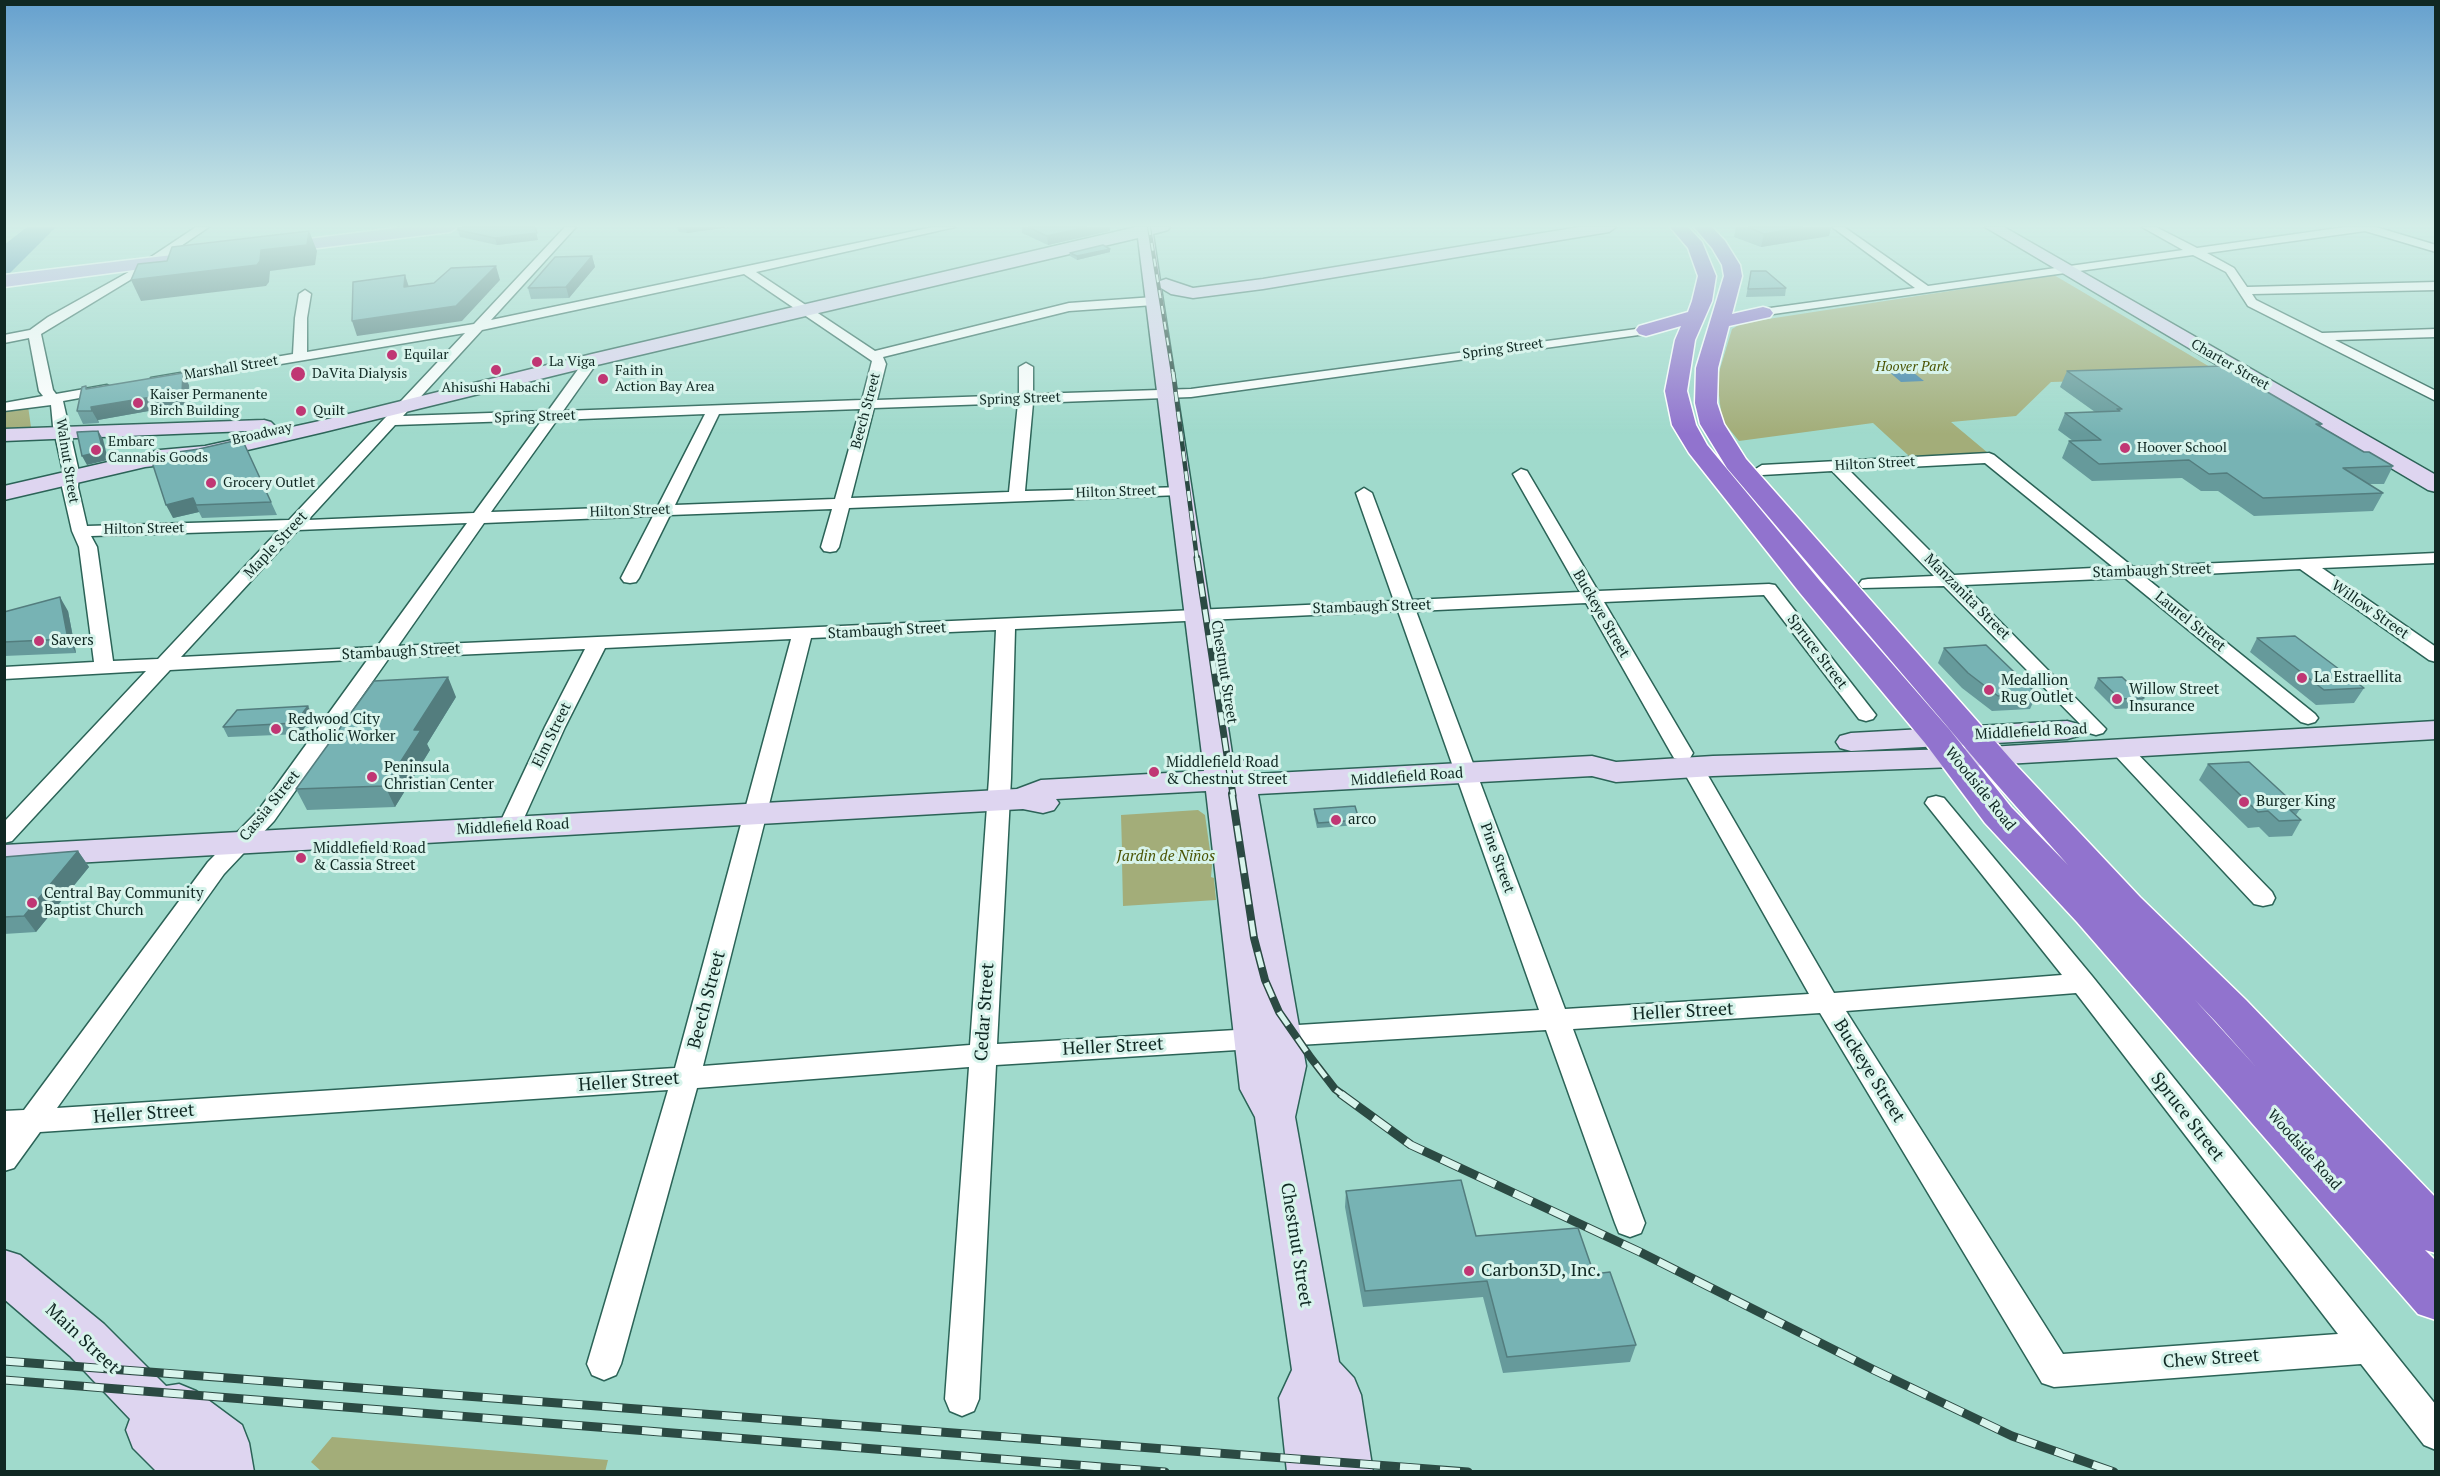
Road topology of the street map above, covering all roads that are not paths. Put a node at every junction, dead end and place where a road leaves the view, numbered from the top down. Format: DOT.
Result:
graph roads {
  1 [pos="93,296"];
  2 [pos="305,296"];
  3 [pos="507,296"];
  4 [pos="624,296"];
  5 [pos="785,296"];
  6 [pos="861,296"];
  7 [pos="1162,296"];
  8 [pos="1709,296"];
  9 [pos="1723,296"];
  10 [pos="1882,296"];
  11 [pos="2111,296"];
  12 [pos="2246,296"];
  13 [pos="805,309"];
  14 [pos="1763,312"];
  15 [pos="1714,314"];
  16 [pos="478,327"];
  17 [pos="1646,330"];
  18 [pos="34,333"];
  19 [pos="2436,333"];
  20 [pos="2319,337"];
  21 [pos="4,339"];
  22 [pos="1685,340"];
  23 [pos="874,355"];
  24 [pos="300,357"];
  25 [pos="592,360"];
  26 [pos="1026,367"];
  27 [pos="146,382"];
  28 [pos="124,386"];
  29 [pos="2415,386"];
  30 [pos="2436,386"];
  31 [pos="1174,394"];
  32 [pos="2436,397"];
  33 [pos="51,398"];
  34 [pos="1026,399"];
  35 [pos="410,400"];
  36 [pos="868,405"];
  37 [pos="4,407"];
  38 [pos="714,410"];
  39 [pos="553,416"];
  40 [pos="341,417"];
  41 [pos="390,421"];
  42 [pos="267,426"];
  43 [pos="300,426"];
  44 [pos="204,428"];
  45 [pos="62,433"];
  46 [pos="4,435"];
  47 [pos="193,450"];
  48 [pos="1989,458"];
  49 [pos="141,461"];
  50 [pos="1836,466"];
  51 [pos="1762,470"];
  52 [pos="1521,474"];
  53 [pos="70,478"];
  54 [pos="2436,485"];
  55 [pos="1180,490"];
  56 [pos="4,493"];
  57 [pos="1364,493"];
  58 [pos="1017,496"];
  59 [pos="841,502"];
  60 [pos="665,510"];
  61 [pos="482,517"];
  62 [pos="296,525"];
  63 [pos="80,531"];
  64 [pos="830,547"];
  65 [pos="2436,558"];
  66 [pos="2305,565"];
  67 [pos="2129,572"];
  68 [pos="630,578"];
  69 [pos="1950,580"];
  70 [pos="1868,584"];
  71 [pos="1769,589"];
  72 [pos="1592,597"];
  73 [pos="1405,605"];
  74 [pos="1205,614"];
  75 [pos="1006,625"];
  76 [pos="802,635"];
  77 [pos="597,644"];
  78 [pos="384,652"];
  79 [pos="2436,656"];
  80 [pos="163,664"];
  81 [pos="104,667"];
  82 [pos="4,673"];
  83 [pos="2436,711"];
  84 [pos="1866,716"];
  85 [pos="2308,718"];
  86 [pos="2436,730"];
  87 [pos="2108,738"];
  88 [pos="1962,746"];
  89 [pos="1687,760"];
  90 [pos="1466,773"];
  91 [pos="1231,784"];
  92 [pos="1010,800"];
  93 [pos="1936,803"];
  94 [pos="755,814"];
  95 [pos="509,827"];
  96 [pos="4,836"];
  97 [pos="241,842"];
  98 [pos="4,856"];
  99 [pos="2264,898"];
  100 [pos="2083,983"];
  101 [pos="1827,1003"];
  102 [pos="1556,1019"];
  103 [pos="1268,1037"];
  104 [pos="982,1055"];
  105 [pos="686,1078"];
  106 [pos="18,1122"];
  107 [pos="4,1160"];
  108 [pos="1630,1223"];
  109 [pos="2436,1232"];
  110 [pos="4,1270"];
  111 [pos="2436,1297"];
  112 [pos="2367,1348"];
  113 [pos="604,1364"];
  114 [pos="2054,1371"];
  115 [pos="1317,1372"];
  116 [pos="962,1399"];
  117 [pos="2436,1433"];
  118 [pos="202,1470"];
  119 [pos="1312,1472"];
  120 [pos="1348,1472"];
  1 -- 18 [label="street"];
  2 -- 24 [label="street"];
  3 -- 16 [label="street, Maple Street"];
  4 -- 16 [label="street, Marshall Street"];
  5 -- 13 [label="street, Beech Street"];
  6 -- 13 [label="street, Broadway"];
  7 -- 23 [label="street"];
  7 -- 31 [label="street, Chestnut Street"];
  8 -- 15 [label="highway, Woodside Road"];
  9 -- 15 [label="highway, Woodside Road"];
  10 -- 14 [label="street"];
  11 -- 54 [label="street, Charter Street"];
  12 -- 20 [label="street"];
  13 -- 23 [label="street, Beech Street"];
  13 -- 25 [label="street, Broadway"];
  14 -- 15 [label="highway"];
  15 -- 17 [label="highway"];
  15 -- 22 [label="highway, Woodside Road"];
  15 -- 88 [label="highway, Woodside Road"];
  16 -- 24 [label="street, Marshall Street"];
  16 -- 35 [label="street, Maple Street"];
  17 -- 22 [label="highway"];
  17 -- 31 [label="street, Spring Street"];
  18 -- 21 [label="street"];
  18 -- 33 [label="street, Walnut Street"];
  19 -- 20 [label="street"];
  20 -- 29 [label="street"];
  22 -- 88 [label="highway, Woodside Road"];
  23 -- 36 [label="street, Beech Street"];
  24 -- 27 [label="street, Marshall Street"];
  25 -- 35 [label="street, Broadway"];
  25 -- 39 [label="street, Cassia Street"];
  26 -- 34 [label="street"];
  28 -- 33 [label="street"];
  29 -- 30 [label="street"];
  29 -- 32 [label="street"];
  31 -- 34 [label="street, Spring Street"];
  31 -- 55 [label="street, Chestnut Street"];
  31 -- 74 [label="street, Chestnut Street"];
  33 -- 37 [label="street"];
  33 -- 45 [label="street, Walnut Street"];
  34 -- 36 [label="street, Spring Street"];
  34 -- 58 [label="street"];
  35 -- 40 [label="street, Broadway"];
  35 -- 41 [label="street, Maple Street"];
  36 -- 38 [label="street, Spring Street"];
  36 -- 59 [label="street, Beech Street"];
  38 -- 39 [label="street, Spring Street"];
  38 -- 60 [label="street"];
  39 -- 41 [label="street, Spring Street"];
  39 -- 61 [label="street, Cassia Street"];
  40 -- 42 [label="street"];
  40 -- 43 [label="street"];
  40 -- 49 [label="street, Broadway"];
  41 -- 62 [label="street, Maple Street"];
  42 -- 43 [label="street"];
  42 -- 44 [label="street"];
  43 -- 47 [label="street, Broadway"];
  44 -- 45 [label="street"];
  44 -- 47 [label="street"];
  45 -- 46 [label="street"];
  45 -- 53 [label="street, Walnut Street"];
  47 -- 49 [label="street, Broadway"];
  48 -- 50 [label="street, Hilton Street"];
  48 -- 67 [label="street, Laurel Street"];
  49 -- 53 [label="street, Broadway"];
  50 -- 51 [label="street, Hilton Street"];
  50 -- 69 [label="street, Manzanita Street"];
  52 -- 72 [label="street, Buckeye Street"];
  53 -- 56 [label="street, Broadway"];
  53 -- 63 [label="street, Walnut Street"];
  55 -- 58 [label="street, Hilton Street"];
  55 -- 74 [label="street, Chestnut Street"];
  57 -- 73 [label="street, Pine Street"];
  58 -- 59 [label="street, Hilton Street"];
  59 -- 60 [label="street, Hilton Street"];
  59 -- 64 [label="street, Beech Street"];
  60 -- 61 [label="street, Hilton Street"];
  60 -- 68 [label="street"];
  61 -- 62 [label="street, Hilton Street"];
  61 -- 78 [label="street, Cassia Street"];
  62 -- 63 [label="street, Hilton Street"];
  62 -- 80 [label="street, Maple Street"];
  63 -- 81 [label="street, Walnut Street"];
  65 -- 66 [label="street, Stambaugh Street"];
  66 -- 67 [label="street, Stambaugh Street"];
  66 -- 79 [label="street, Willow Street"];
  67 -- 69 [label="street, Stambaugh Street"];
  67 -- 85 [label="street, Laurel Street"];
  69 -- 70 [label="street, Stambaugh Street"];
  69 -- 87 [label="street, Manzanita Street"];
  71 -- 72 [label="street, Stambaugh Street"];
  71 -- 84 [label="street, Spruce Street"];
  72 -- 73 [label="street, Stambaugh Street"];
  72 -- 89 [label="street, Buckeye Street"];
  73 -- 74 [label="street, Stambaugh Street"];
  73 -- 90 [label="street, Pine Street"];
  74 -- 75 [label="street, Stambaugh Street"];
  74 -- 91 [label="street, Chestnut Street"];
  75 -- 76 [label="street, Stambaugh Street"];
  75 -- 92 [label="street, Cedar Street"];
  76 -- 77 [label="street, Stambaugh Street"];
  76 -- 94 [label="street, Beech Street"];
  77 -- 78 [label="street, Stambaugh Street"];
  77 -- 95 [label="street, Elm Street"];
  78 -- 80 [label="street, Stambaugh Street"];
  78 -- 97 [label="street, Cassia Street"];
  80 -- 81 [label="street, Stambaugh Street"];
  80 -- 96 [label="street, Maple Street"];
  81 -- 82 [label="street, Stambaugh Street"];
  83 -- 85 [label="street, Middlefield Road"];
  85 -- 87 [label="street, Middlefield Road"];
  86 -- 87 [label="street, Middlefield Road"];
  87 -- 88 [label="street, Middlefield Road"];
  87 -- 99 [label="street, Manzanita Street"];
  88 -- 89 [label="street, Middlefield Road"];
  88 -- 109 [label="highway, Woodside Road"];
  88 -- 111 [label="highway, Woodside Road"];
  89 -- 90 [label="street, Middlefield Road"];
  89 -- 101 [label="street, Buckeye Street"];
  90 -- 91 [label="street, Middlefield Road"];
  90 -- 102 [label="street, Pine Street"];
  91 -- 92 [label="street, Middlefield Road"];
  91 -- 103 [label="street, Chestnut Street"];
  92 -- 94 [label="street, Middlefield Road"];
  92 -- 104 [label="street, Cedar Street"];
  93 -- 100 [label="street, Spruce Street"];
  94 -- 95 [label="street, Middlefield Road"];
  94 -- 105 [label="street, Beech Street"];
  95 -- 97 [label="street, Middlefield Road"];
  97 -- 98 [label="street, Middlefield Road"];
  97 -- 106 [label="street, Cassia Street"];
  100 -- 101 [label="street, Heller Street"];
  100 -- 112 [label="street, Spruce Street"];
  101 -- 102 [label="street, Heller Street"];
  101 -- 114 [label="street, Buckeye Street"];
  102 -- 103 [label="street, Heller Street"];
  102 -- 108 [label="street, Pine Street"];
  103 -- 104 [label="street, Heller Street"];
  103 -- 115 [label="street, Chestnut Street"];
  104 -- 105 [label="street, Heller Street"];
  104 -- 116 [label="street, Cedar Street"];
  105 -- 106 [label="street, Heller Street"];
  105 -- 113 [label="street, Beech Street"];
  106 -- 107 [label="street, Cassia Street"];
  110 -- 118 [label="street, Main Street"];
  112 -- 114 [label="street, Chew Street"];
  112 -- 117 [label="street, Spruce Street"];
  115 -- 119 [label="street"];
  115 -- 120 [label="street"];
}
